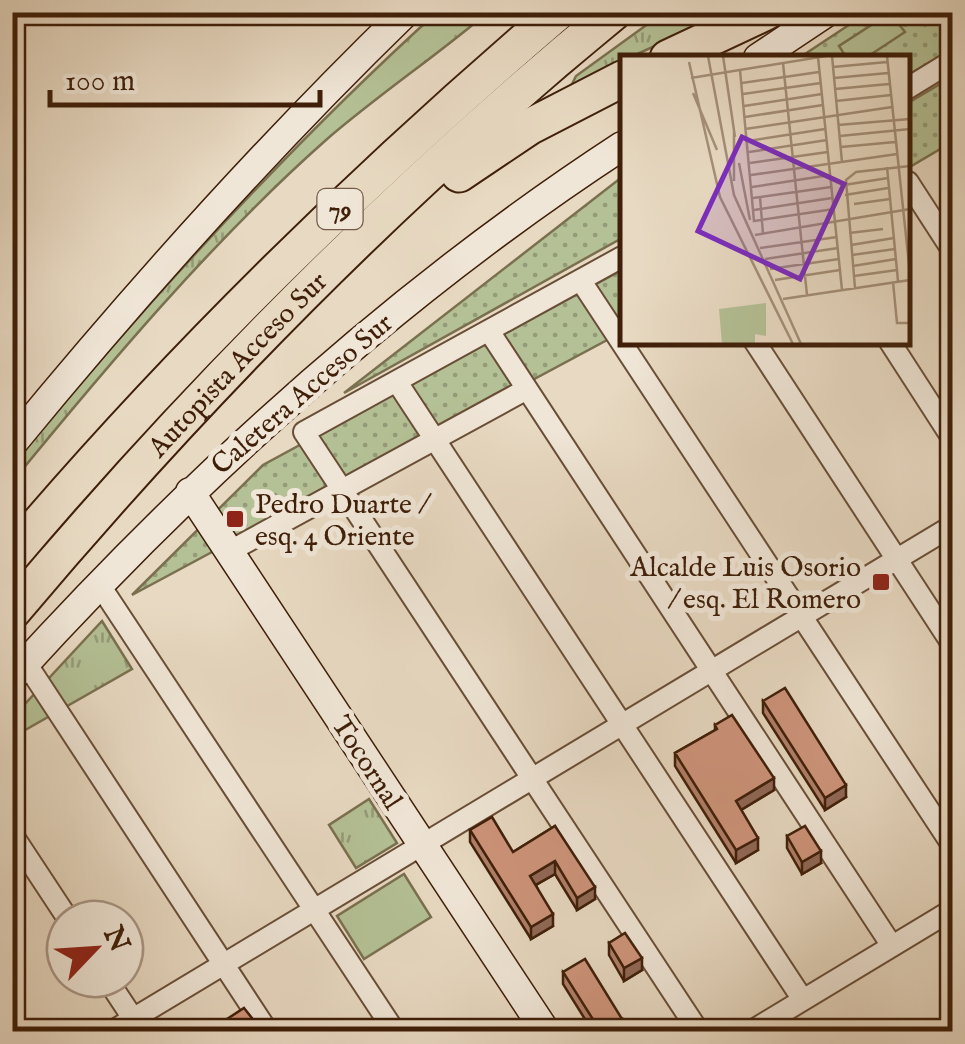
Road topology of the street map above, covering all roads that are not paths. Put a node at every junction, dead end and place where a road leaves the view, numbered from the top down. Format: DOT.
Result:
graph roads {
  1 [pos="406,12"];
  2 [pos="558,12"];
  3 [pos="614,12"];
  4 [pos="766,12"];
  5 [pos="827,12"];
  6 [pos="674,55"];
  7 [pos="762,55"];
  8 [pos="952,62"];
  9 [pos="620,79"];
  10 [pos="910,87"];
  11 [pos="620,147"];
  12 [pos="910,185"];
  13 [pos="952,250"];
  14 [pos="620,258"];
  15 [pos="319,281"];
  16 [pos="581,281"];
  17 [pos="489,331"];
  18 [pos="620,340"];
  19 [pos="623,345"];
  20 [pos="757,345"];
  21 [pos="892,345"];
  22 [pos="397,382"];
  23 [pos="528,389"];
  24 [pos="952,438"];
  25 [pos="435,440"];
  26 [pos="12,444"];
  27 [pos="341,490"];
  28 [pos="190,492"];
  29 [pos="952,526"];
  30 [pos="230,552"];
  31 [pos="12,556"];
  32 [pos="897,559"];
  33 [pos="99,584"];
  34 [pos="12,612"];
  35 [pos="802,616"];
  36 [pos="952,644"];
  37 [pos="19,670"];
  38 [pos="712,670"];
  39 [pos="622,724"];
  40 [pos="532,779"];
  41 [pos="12,834"];
  42 [pos="422,844"];
  43 [pos="952,844"];
  44 [pos="55,899"];
  45 [pos="314,909"];
  46 [pos="952,910"];
  47 [pos="892,946"];
  48 [pos="224,964"];
  49 [pos="120,999"];
  50 [pos="803,1000"];
  51 [pos="137,1025"];
  52 [pos="111,1032"];
  53 [pos="268,1032"];
  54 [pos="394,1032"];
  55 [pos="546,1032"];
  56 [pos="699,1032"];
  57 [pos="750,1032"];
  1 -- 26 [label="main road"];
  2 -- 31 [label="highway, Autopista Acceso Sur / 79"];
  3 -- 15 [label="highway, Autopista Acceso Sur / 79"];
  4 -- 6 [label="highway"];
  5 -- 7 [label="main road"];
  8 -- 10 [label="street"];
  9 -- 15 [label="highway"];
  11 -- 28 [label="main road, Caletera Acceso Sur"];
  12 -- 13 [label="street"];
  14 -- 16 [label="street"];
  15 -- 34 [label="highway, Autopista Acceso Sur / 79"];
  16 -- 17 [label="street"];
  16 -- 18 [label="street"];
  17 -- 22 [label="street"];
  17 -- 23 [label="street"];
  19 -- 35 [label="street"];
  20 -- 32 [label="street"];
  21 -- 24 [label="street"];
  22 -- 25 [label="street"];
  22 -- 27 [label="street"];
  23 -- 25 [label="street"];
  23 -- 38 [label="street"];
  25 -- 27 [label="street"];
  25 -- 39 [label="street"];
  27 -- 30 [label="street"];
  27 -- 40 [label="street"];
  28 -- 30 [label="main road, Tocornal"];
  28 -- 33 [label="main road, Caletera Acceso Sur"];
  29 -- 32 [label="street"];
  30 -- 42 [label="main road, Tocornal"];
  32 -- 35 [label="street"];
  32 -- 36 [label="street"];
  33 -- 37 [label="main road, Caletera Acceso Sur"];
  33 -- 45 [label="street"];
  35 -- 38 [label="street"];
  35 -- 43 [label="street"];
  37 -- 48 [label="street"];
  38 -- 39 [label="street"];
  38 -- 47 [label="street"];
  39 -- 40 [label="street"];
  39 -- 50 [label="street"];
  40 -- 42 [label="street"];
  40 -- 56 [label="street"];
  41 -- 44 [label="street"];
  42 -- 45 [label="street"];
  42 -- 55 [label="main road, Tocornal"];
  45 -- 48 [label="street"];
  45 -- 54 [label="street"];
  46 -- 47 [label="street"];
  47 -- 50 [label="street"];
  48 -- 51 [label="street"];
  48 -- 53 [label="street"];
  49 -- 51 [label="street"];
  50 -- 57 [label="street"];
  51 -- 52 [label="street"];
}
